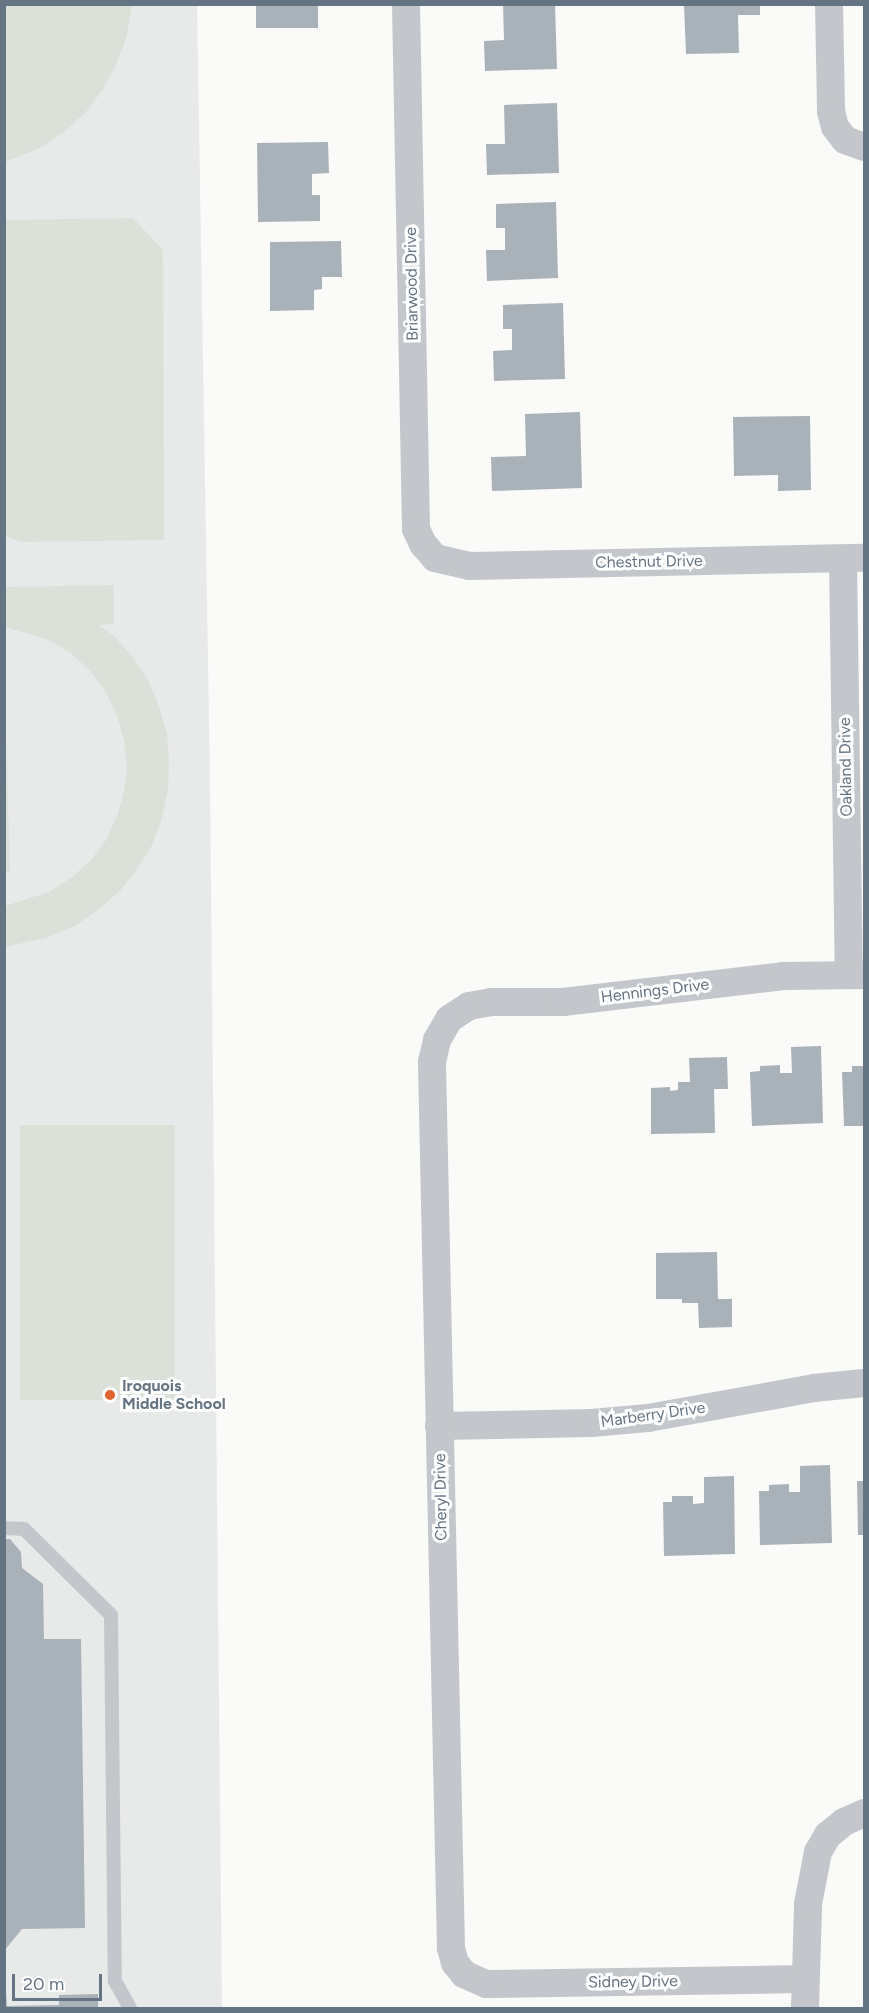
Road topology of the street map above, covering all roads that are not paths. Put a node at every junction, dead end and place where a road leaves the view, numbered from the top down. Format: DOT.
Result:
graph roads {
  1 [pos="406,4"];
  2 [pos="829,4"];
  3 [pos="855,143"];
  4 [pos="435,558"];
  5 [pos="854,558"];
  6 [pos="857,975"];
  7 [pos="448,1019"];
  8 [pos="864,1383"];
  9 [pos="439,1426"];
  10 [pos="4,1528"];
  11 [pos="864,1813"];
  12 [pos="464,1974"];
  13 [pos="805,1979"];
  14 [pos="130,2008"];
  15 [pos="805,2008"];
  1 -- 4 [label="street, Briarwood Drive"];
  2 -- 3 [label="street"];
  4 -- 5 [label="street, Chestnut Drive"];
  5 -- 6 [label="street, Oakland Drive"];
  6 -- 7 [label="street, Hennings Drive"];
  7 -- 9 [label="street, Cheryl Drive"];
  8 -- 9 [label="street, Marberry Drive"];
  9 -- 12 [label="street, Cheryl Drive"];
  10 -- 14 [label="lane"];
  11 -- 13 [label="street"];
  12 -- 13 [label="street, Sidney Drive"];
  13 -- 15 [label="street"];
}
